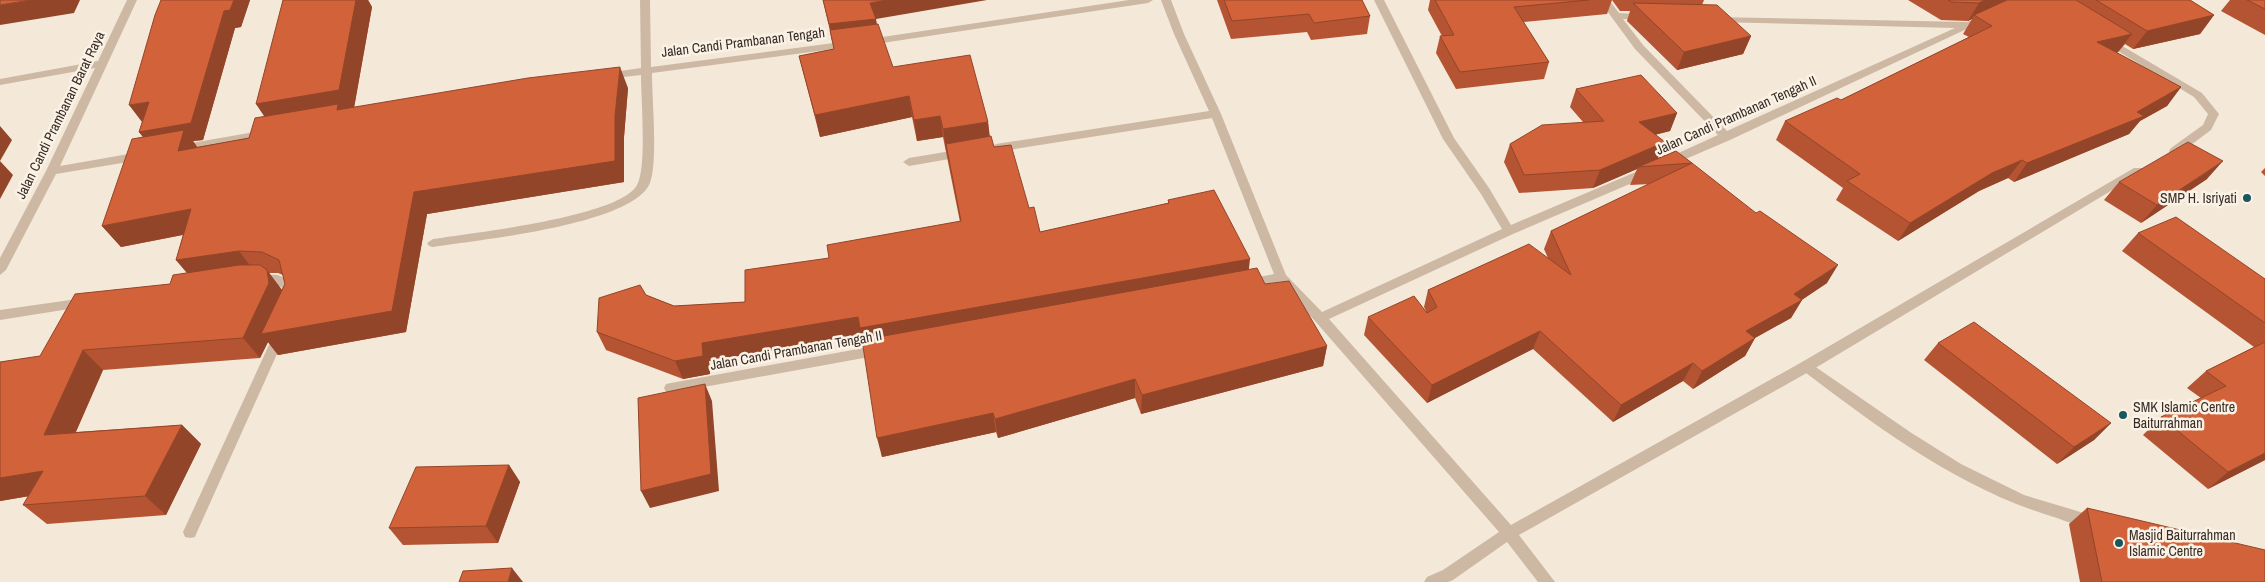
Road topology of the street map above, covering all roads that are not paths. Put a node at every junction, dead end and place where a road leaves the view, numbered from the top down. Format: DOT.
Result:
graph roads {
  1 [pos="132,0"];
  2 [pos="645,0"];
  3 [pos="1148,0"];
  4 [pos="1166,0"];
  5 [pos="1379,0"];
  6 [pos="1604,0"];
  7 [pos="1994,15"];
  8 [pos="1616,16"];
  9 [pos="1655,17"];
  10 [pos="1704,18"];
  11 [pos="1969,26"];
  12 [pos="2100,35"];
  13 [pos="101,64"];
  14 [pos="647,69"];
  15 [pos="599,78"];
  16 [pos="0,82"];
  17 [pos="1216,114"];
  18 [pos="277,132"];
  19 [pos="1726,137"];
  20 [pos="170,151"];
  21 [pos="150,154"];
  22 [pos="2168,155"];
  23 [pos="909,162"];
  24 [pos="2150,165"];
  25 [pos="52,172"];
  26 [pos="1509,231"];
  27 [pos="433,243"];
  28 [pos="0,270"];
  29 [pos="1281,277"];
  30 [pos="251,279"];
  31 [pos="1231,286"];
  32 [pos="94,301"];
  33 [pos="0,315"];
  34 [pos="1320,318"];
  35 [pos="897,346"];
  36 [pos="1807,366"];
  37 [pos="671,388"];
  38 [pos="2106,524"];
  39 [pos="190,532"];
  40 [pos="1508,533"];
  41 [pos="1432,582"];
  42 [pos="1547,582"];
  1 -- 13 [label="street, Jalan Candi Prambanan Barat Raya"];
  2 -- 14 [label="street"];
  3 -- 14 [label="street, Jalan Candi Prambanan Tengah"];
  4 -- 17 [label="street"];
  5 -- 26 [label="street"];
  6 -- 8 [label="street"];
  7 -- 11 [label="street, Jalan Candi Prambanan Tengah II"];
  8 -- 9 [label="street"];
  8 -- 19 [label="street"];
  10 -- 11 [label="street"];
  11 -- 19 [label="street, Jalan Candi Prambanan Tengah II"];
  12 -- 22 [label="street"];
  13 -- 16 [label="street"];
  13 -- 25 [label="street, Jalan Candi Prambanan Barat Raya"];
  14 -- 15 [label="street"];
  14 -- 27 [label="street, Jalan Candi Prambanan Tengah"];
  17 -- 23 [label="street"];
  17 -- 29 [label="street"];
  18 -- 20 [label="street"];
  19 -- 26 [label="street, Jalan Candi Prambanan Tengah II"];
  21 -- 25 [label="street"];
  24 -- 36 [label="street"];
  25 -- 28 [label="street, Jalan Candi Prambanan Barat Raya"];
  26 -- 34 [label="street, Jalan Candi Prambanan Tengah II"];
  29 -- 31 [label="street"];
  29 -- 34 [label="street"];
  30 -- 39 [label="street"];
  32 -- 33 [label="street"];
  34 -- 40 [label="street"];
  35 -- 37 [label="street, Jalan Candi Prambanan Tengah II"];
  36 -- 38 [label="street"];
  36 -- 40 [label="street"];
  40 -- 41 [label="street"];
  40 -- 42 [label="street"];
}
